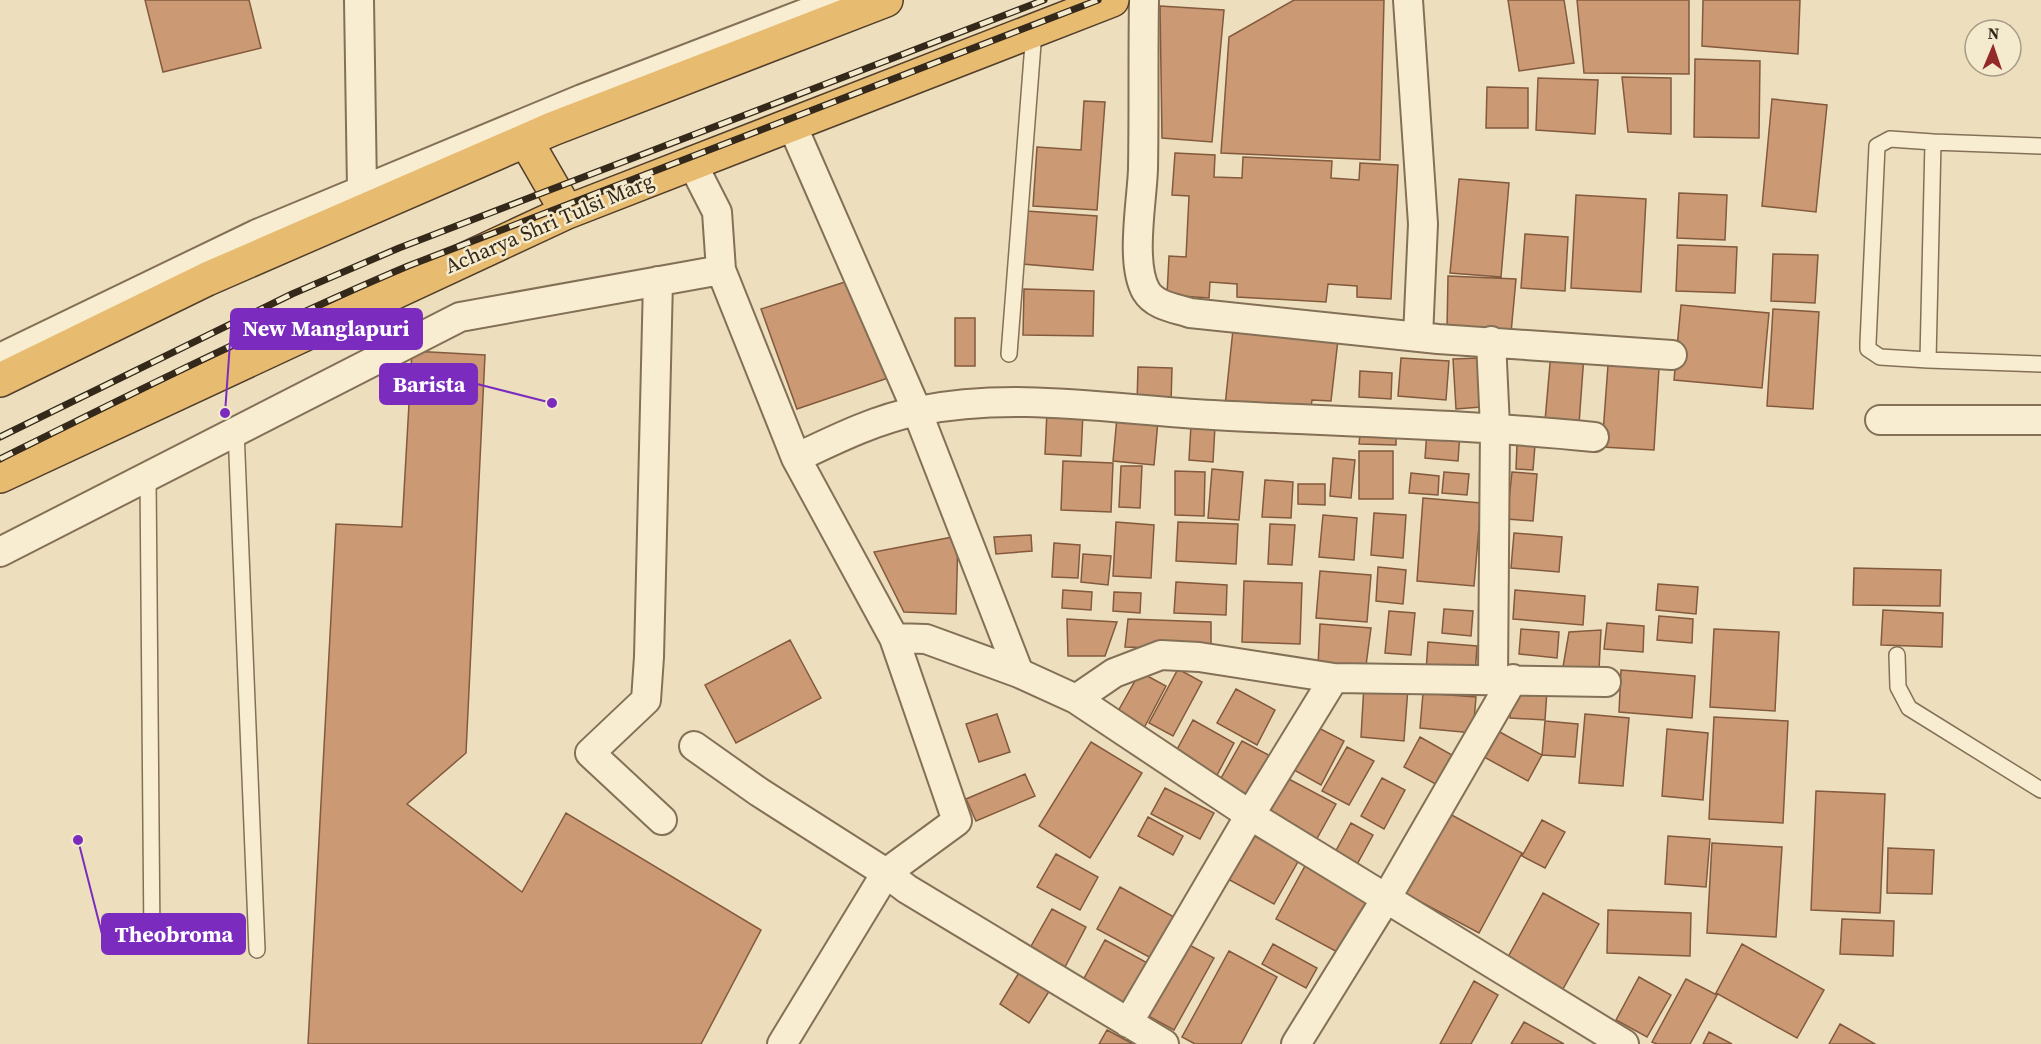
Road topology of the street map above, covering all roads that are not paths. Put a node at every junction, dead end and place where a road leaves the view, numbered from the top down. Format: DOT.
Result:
graph roads {
  1 [pos="359,0"];
  2 [pos="840,0"];
  3 [pos="886,0"];
  4 [pos="1112,0"];
  5 [pos="1144,0"];
  6 [pos="1408,0"];
  7 [pos="1034,31"];
  8 [pos="792,125"];
  9 [pos="526,141"];
  10 [pos="1933,141"];
  11 [pos="2041,146"];
  12 [pos="692,163"];
  13 [pos="362,189"];
  14 [pos="567,212"];
  15 [pos="721,270"];
  16 [pos="658,281"];
  17 [pos="1418,337"];
  18 [pos="1491,341"];
  19 [pos="1009,354"];
  20 [pos="1672,355"];
  21 [pos="0,358"];
  22 [pos="1928,360"];
  23 [pos="2041,364"];
  24 [pos="0,380"];
  25 [pos="917,411"];
  26 [pos="1880,420"];
  27 [pos="2041,420"];
  28 [pos="1495,427"];
  29 [pos="236,430"];
  30 [pos="1594,437"];
  31 [pos="796,458"];
  32 [pos="0,476"];
  33 [pos="148,477"];
  34 [pos="0,552"];
  35 [pos="894,638"];
  36 [pos="1897,655"];
  37 [pos="1019,673"];
  38 [pos="1334,678"];
  39 [pos="1503,679"];
  40 [pos="1606,682"];
  41 [pos="1076,699"];
  42 [pos="694,746"];
  43 [pos="2041,790"];
  44 [pos="1250,815"];
  45 [pos="662,820"];
  46 [pos="886,873"];
  47 [pos="1387,897"];
  48 [pos="152,941"];
  49 [pos="257,950"];
  50 [pos="1128,1023"];
  51 [pos="782,1044"];
  52 [pos="1164,1044"];
  53 [pos="1296,1044"];
  54 [pos="1624,1044"];
  1 -- 13 [label="street"];
  2 -- 13 [label="street"];
  3 -- 9 [label="highway"];
  4 -- 7 [label="highway, Acharya Shri Tulsi Marg"];
  5 -- 17 [label="street"];
  6 -- 17 [label="street"];
  7 -- 8 [label="highway, Acharya Shri Tulsi Marg"];
  7 -- 19 [label="lane"];
  8 -- 12 [label="highway, Acharya Shri Tulsi Marg"];
  8 -- 25 [label="street"];
  9 -- 14 [label="highway"];
  9 -- 24 [label="highway"];
  10 -- 11 [label="lane"];
  10 -- 22 [label="lane"];
  10 -- 22 [label="lane"];
  12 -- 14 [label="highway, Acharya Shri Tulsi Marg"];
  12 -- 15 [label="street"];
  13 -- 21 [label="street"];
  14 -- 32 [label="highway, Acharya Shri Tulsi Marg"];
  15 -- 16 [label="street"];
  15 -- 31 [label="street"];
  16 -- 29 [label="street"];
  16 -- 45 [label="street"];
  17 -- 18 [label="street"];
  18 -- 20 [label="street"];
  18 -- 28 [label="street"];
  22 -- 23 [label="lane"];
  25 -- 28 [label="street"];
  25 -- 31 [label="street"];
  25 -- 37 [label="street"];
  26 -- 27 [label="street"];
  28 -- 30 [label="street"];
  28 -- 39 [label="street"];
  29 -- 33 [label="street"];
  29 -- 49 [label="lane"];
  31 -- 35 [label="street"];
  33 -- 34 [label="street"];
  33 -- 48 [label="lane"];
  35 -- 37 [label="street"];
  35 -- 46 [label="street"];
  36 -- 43 [label="lane"];
  37 -- 41 [label="street"];
  38 -- 39 [label="street"];
  38 -- 41 [label="street"];
  38 -- 44 [label="street"];
  39 -- 40 [label="street"];
  39 -- 47 [label="street"];
  41 -- 44 [label="street"];
  42 -- 46 [label="street"];
  44 -- 47 [label="street"];
  44 -- 50 [label="street"];
  46 -- 50 [label="street"];
  46 -- 51 [label="street"];
  47 -- 53 [label="street"];
  47 -- 54 [label="street"];
  50 -- 52 [label="street"];
}
